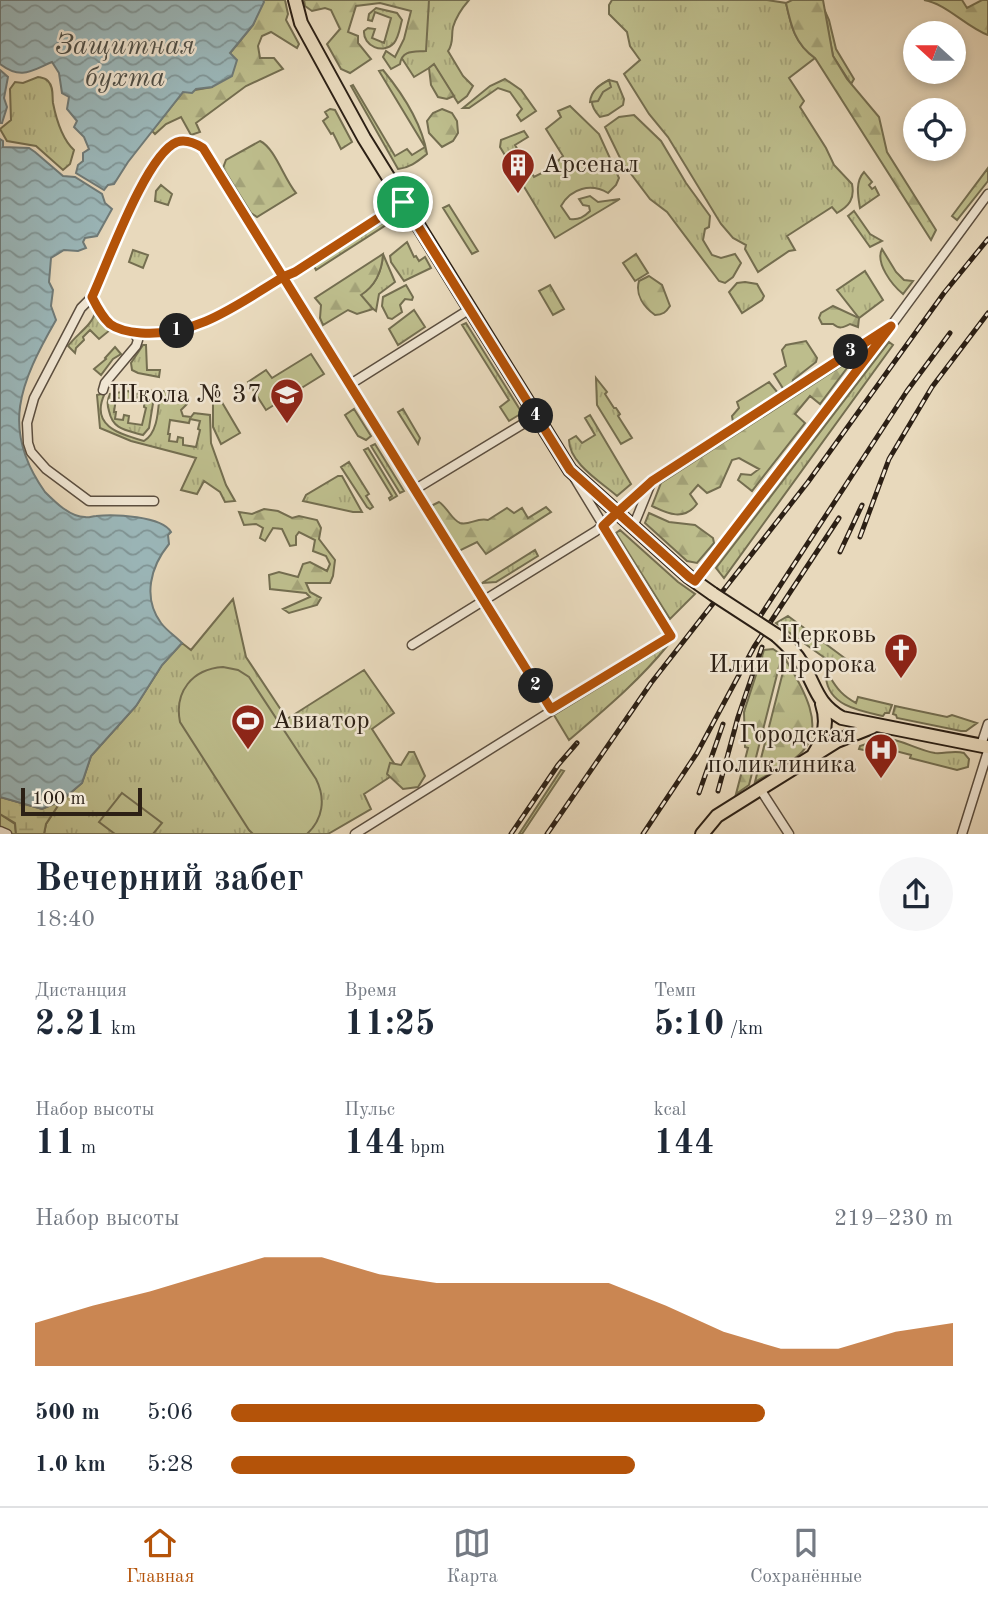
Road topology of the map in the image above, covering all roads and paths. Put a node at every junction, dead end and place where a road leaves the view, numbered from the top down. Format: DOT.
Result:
graph roads {
  1 [pos="295,0"];
  2 [pos="988,194"];
  3 [pos="403,202"];
  4 [pos="283,277"];
  5 [pos="92,297"];
  6 [pos="470,309"];
  7 [pos="891,326"];
  8 [pos="134,332"];
  9 [pos="349,385"];
  10 [pos="103,390"];
  11 [pos="536,416"];
  12 [pos="570,470"];
  13 [pos="652,481"];
  14 [pos="414,490"];
  15 [pos="154,501"];
  16 [pos="617,512"];
  17 [pos="603,526"];
  18 [pos="633,527"];
  19 [pos="695,581"];
  20 [pos="484,600"];
  21 [pos="412,645"];
  22 [pos="822,704"];
  23 [pos="551,709"];
  24 [pos="988,724"];
  25 [pos="876,726"];
  26 [pos="986,748"];
  27 [pos="814,755"];
  28 [pos="760,789"];
  29 [pos="0,831"];
  30 [pos="7,834"];
  31 [pos="355,834"];
  32 [pos="702,834"];
  33 [pos="789,834"];
  34 [pos="962,834"];
  1 -- 3 [label="main road"];
  2 -- 7 [label="street"];
  3 -- 4 [label="street"];
  3 -- 6 [label="main road"];
  4 -- 5 [label="street"];
  4 -- 8 [label="street"];
  4 -- 9 [label="street"];
  5 -- 8 [label="street"];
  5 -- 15 [label="street"];
  6 -- 9 [label="street"];
  6 -- 11 [label="main road"];
  7 -- 13 [label="street"];
  7 -- 19 [label="street"];
  8 -- 10 [label="street"];
  9 -- 14 [label="street"];
  11 -- 12 [label="main road"];
  11 -- 14 [label="street"];
  12 -- 16 [label="main road"];
  12 -- 17 [label="street"];
  13 -- 16 [label="street"];
  13 -- 18 [label="street"];
  14 -- 20 [label="street"];
  16 -- 17 [label="street"];
  16 -- 18 [label="main road"];
  17 -- 20 [label="street"];
  17 -- 23 [label="street"];
  18 -- 19 [label="main road"];
  19 -- 22 [label="main road, bridge"];
  20 -- 21 [label="street"];
  20 -- 23 [label="street"];
  22 -- 25 [label="main road"];
  22 -- 27 [label="main road"];
  23 -- 31 [label="street"];
  24 -- 26 [label="street"];
  25 -- 26 [label="main road"];
  25 -- 27 [label="main road"];
  26 -- 34 [label="street"];
  27 -- 28 [label="main road"];
  28 -- 32 [label="main road"];
  28 -- 33 [label="street"];
  29 -- 30 [label="street"];
}
